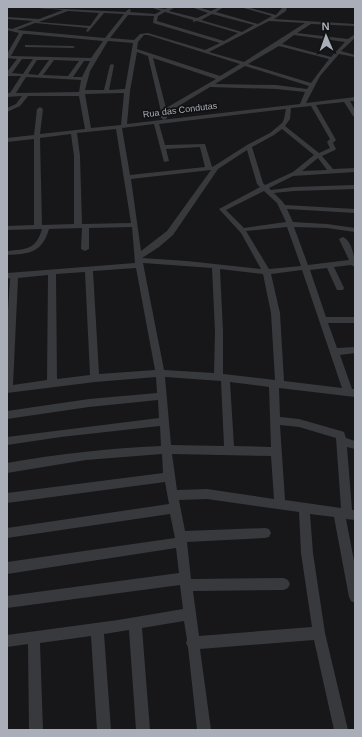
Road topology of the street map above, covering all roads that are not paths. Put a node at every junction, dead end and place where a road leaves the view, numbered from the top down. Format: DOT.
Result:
graph roads {
  1 [pos="28,7"];
  2 [pos="65,7"];
  3 [pos="110,7"];
  4 [pos="132,7"];
  5 [pos="152,7"];
  6 [pos="174,7"];
  7 [pos="193,7"];
  8 [pos="219,7"];
  9 [pos="242,7"];
  10 [pos="285,7"];
  11 [pos="53,8"];
  12 [pos="59,9"];
  13 [pos="70,10"];
  14 [pos="103,11"];
  15 [pos="166,11"];
  16 [pos="127,12"];
  17 [pos="212,12"];
  18 [pos="156,15"];
  19 [pos="180,15"];
  20 [pos="276,16"];
  21 [pos="7,18"];
  22 [pos="174,18"];
  23 [pos="196,20"];
  24 [pos="268,20"];
  25 [pos="36,21"];
  26 [pos="168,21"];
  27 [pos="244,21"];
  28 [pos="190,23"];
  29 [pos="308,23"];
  30 [pos="163,24"];
  31 [pos="258,25"];
  32 [pos="184,26"];
  33 [pos="355,26"];
  34 [pos="90,27"];
  35 [pos="178,28"];
  36 [pos="228,29"];
  37 [pos="8,31"];
  38 [pos="172,31"];
  39 [pos="21,33"];
  40 [pos="242,33"];
  41 [pos="165,34"];
  42 [pos="293,34"];
  43 [pos="355,35"];
  44 [pos="159,37"];
  45 [pos="81,38"];
  46 [pos="211,39"];
  47 [pos="107,40"];
  48 [pos="351,41"];
  49 [pos="136,42"];
  50 [pos="204,42"];
  51 [pos="223,42"];
  52 [pos="198,44"];
  53 [pos="278,44"];
  54 [pos="7,45"];
  55 [pos="14,45"];
  56 [pos="27,46"];
  57 [pos="73,47"];
  58 [pos="191,47"];
  59 [pos="135,50"];
  60 [pos="205,52"];
  61 [pos="338,52"];
  62 [pos="150,54"];
  63 [pos="355,56"];
  64 [pos="8,57"];
  65 [pos="21,57"];
  66 [pos="36,58"];
  67 [pos="52,58"];
  68 [pos="65,58"];
  69 [pos="331,58"];
  70 [pos="83,59"];
  71 [pos="93,60"];
  72 [pos="112,65"];
  73 [pos="243,65"];
  74 [pos="7,74"];
  75 [pos="25,75"];
  76 [pos="40,76"];
  77 [pos="69,78"];
  78 [pos="220,78"];
  79 [pos="83,79"];
  80 [pos="208,85"];
  81 [pos="311,85"];
  82 [pos="127,90"];
  83 [pos="106,91"];
  84 [pos="308,91"];
  85 [pos="82,93"];
  86 [pos="9,95"];
  87 [pos="26,95"];
  88 [pos="355,99"];
  89 [pos="346,100"];
  90 [pos="313,104"];
  91 [pos="302,105"];
  92 [pos="290,106"];
  93 [pos="40,109"];
  94 [pos="7,110"];
  95 [pos="164,112"];
  96 [pos="355,115"];
  97 [pos="164,121"];
  98 [pos="156,122"];
  99 [pos="121,126"];
  100 [pos="282,126"];
  101 [pos="88,130"];
  102 [pos="74,132"];
  103 [pos="37,136"];
  104 [pos="7,140"];
  105 [pos="162,146"];
  106 [pos="249,146"];
  107 [pos="318,156"];
  108 [pos="166,162"];
  109 [pos="213,168"];
  110 [pos="355,170"];
  111 [pos="332,172"];
  112 [pos="296,173"];
  113 [pos="128,177"];
  114 [pos="355,187"];
  115 [pos="263,188"];
  116 [pos="270,192"];
  117 [pos="282,207"];
  118 [pos="355,211"];
  119 [pos="290,224"];
  120 [pos="135,225"];
  121 [pos="42,226"];
  122 [pos="82,226"];
  123 [pos="7,228"];
  124 [pos="243,230"];
  125 [pos="355,230"];
  126 [pos="343,239"];
  127 [pos="85,249"];
  128 [pos="7,253"];
  129 [pos="138,261"];
  130 [pos="354,263"];
  131 [pos="329,264"];
  132 [pos="216,267"];
  133 [pos="304,268"];
  134 [pos="89,269"];
  135 [pos="52,272"];
  136 [pos="266,272"];
  137 [pos="10,276"];
  138 [pos="340,288"];
  139 [pos="324,320"];
  140 [pos="355,320"];
  141 [pos="355,350"];
  142 [pos="334,352"];
  143 [pos="160,374"];
  144 [pos="96,378"];
  145 [pos="222,378"];
  146 [pos="52,383"];
  147 [pos="277,384"];
  148 [pos="7,388"];
  149 [pos="351,393"];
  150 [pos="163,396"];
  151 [pos="7,415"];
  152 [pos="275,420"];
  153 [pos="165,421"];
  154 [pos="7,441"];
  155 [pos="342,441"];
  156 [pos="355,445"];
  157 [pos="166,450"];
  158 [pos="229,451"];
  159 [pos="276,452"];
  160 [pos="7,468"];
  161 [pos="169,477"];
  162 [pos="172,495"];
  163 [pos="7,498"];
  164 [pos="280,505"];
  165 [pos="174,508"];
  166 [pos="304,508"];
  167 [pos="347,513"];
  168 [pos="7,533"];
  169 [pos="265,533"];
  170 [pos="181,539"];
  171 [pos="7,568"];
  172 [pos="186,581"];
  173 [pos="284,584"];
  174 [pos="355,597"];
  175 [pos="7,602"];
  176 [pos="189,614"];
  177 [pos="135,623"];
  178 [pos="97,629"];
  179 [pos="319,634"];
  180 [pos="34,637"];
  181 [pos="7,642"];
  182 [pos="192,643"];
  183 [pos="36,730"];
  184 [pos="104,730"];
  185 [pos="143,730"];
  186 [pos="204,730"];
  187 [pos="341,730"];
  1 -- 11 [label="street"];
  2 -- 12 [label="street"];
  3 -- 16 [label="street"];
  4 -- 16 [label="street"];
  5 -- 15 [label="street"];
  6 -- 15 [label="street"];
  7 -- 17 [label="street"];
  8 -- 17 [label="street"];
  9 -- 20 [label="street"];
  10 -- 20 [label="street"];
  11 -- 12 [label="street"];
  12 -- 13 [label="street"];
  13 -- 14 [label="street"];
  13 -- 25 [label="street"];
  14 -- 16 [label="street"];
  14 -- 34 [label="street"];
  15 -- 18 [label="street"];
  15 -- 19 [label="street"];
  16 -- 18 [label="street"];
  16 -- 47 [label="street"];
  17 -- 23 [label="street"];
  17 -- 27 [label="street"];
  18 -- 30 [label="street"];
  19 -- 22 [label="street"];
  19 -- 23 [label="street"];
  20 -- 24 [label="street"];
  21 -- 25 [label="street"];
  23 -- 28 [label="street"];
  23 -- 36 [label="street"];
  24 -- 29 [label="street"];
  24 -- 31 [label="street"];
  25 -- 34 [label="street"];
  25 -- 37 [label="street"];
  26 -- 30 [label="street"];
  27 -- 31 [label="street"];
  27 -- 36 [label="street"];
  29 -- 33 [label="street"];
  29 -- 42 [label="street"];
  30 -- 35 [label="street"];
  31 -- 40 [label="street"];
  32 -- 35 [label="street"];
  34 -- 45 [label="street"];
  35 -- 38 [label="street"];
  35 -- 46 [label="street"];
  36 -- 40 [label="street"];
  37 -- 39 [label="street"];
  39 -- 45 [label="street"];
  39 -- 55 [label="street"];
  40 -- 51 [label="street"];
  41 -- 44 [label="street"];
  42 -- 48 [label="street"];
  42 -- 53 [label="street"];
  43 -- 48 [label="street"];
  44 -- 49 [label="street"];
  44 -- 58 [label="street"];
  45 -- 47 [label="street"];
  45 -- 57 [label="street"];
  46 -- 50 [label="street"];
  46 -- 51 [label="street"];
  47 -- 49 [label="street"];
  47 -- 71 [label="street"];
  48 -- 61 [label="street"];
  49 -- 59 [label="street"];
  51 -- 60 [label="street"];
  52 -- 58 [label="street"];
  53 -- 69 [label="street"];
  53 -- 73 [label="street"];
  54 -- 55 [label="street"];
  55 -- 64 [label="street"];
  56 -- 57 [label="street"];
  57 -- 68 [label="street"];
  58 -- 60 [label="street"];
  59 -- 62 [label="street"];
  59 -- 82 [label="street"];
  60 -- 73 [label="street"];
  61 -- 63 [label="street"];
  61 -- 69 [label="street"];
  62 -- 78 [label="street"];
  62 -- 95 [label="street"];
  64 -- 65 [label="street"];
  65 -- 66 [label="street"];
  65 -- 74 [label="street"];
  66 -- 67 [label="street"];
  66 -- 75 [label="street"];
  67 -- 68 [label="street"];
  67 -- 76 [label="street"];
  68 -- 70 [label="street"];
  69 -- 81 [label="street"];
  70 -- 71 [label="street"];
  70 -- 77 [label="street"];
  71 -- 79 [label="street"];
  72 -- 83 [label="street"];
  73 -- 78 [label="street"];
  73 -- 81 [label="street"];
  74 -- 75 [label="street"];
  75 -- 76 [label="street"];
  75 -- 86 [label="street"];
  76 -- 77 [label="street"];
  77 -- 79 [label="street"];
  78 -- 80 [label="street"];
  79 -- 85 [label="street"];
  80 -- 84 [label="street"];
  80 -- 95 [label="street"];
  81 -- 84 [label="street"];
  82 -- 83 [label="street"];
  82 -- 99 [label="street"];
  83 -- 85 [label="street"];
  84 -- 91 [label="street"];
  85 -- 87 [label="street"];
  85 -- 101 [label="street"];
  86 -- 87 [label="street"];
  87 -- 94 [label="street"];
  88 -- 89 [label="street, Rua das Condutas"];
  89 -- 90 [label="street, Rua das Condutas"];
  89 -- 96 [label="street"];
  90 -- 91 [label="street, Rua das Condutas"];
  90 -- 107 [label="street"];
  91 -- 92 [label="street, Rua das Condutas"];
  92 -- 97 [label="street, Rua das Condutas"];
  92 -- 100 [label="street"];
  93 -- 103 [label="street"];
  95 -- 97 [label="street"];
  97 -- 98 [label="street, Rua das Condutas"];
  98 -- 99 [label="street, Rua das Condutas"];
  98 -- 105 [label="street"];
  99 -- 101 [label="street, Rua das Condutas"];
  99 -- 113 [label="street"];
  100 -- 106 [label="street"];
  100 -- 107 [label="street"];
  101 -- 102 [label="street, Rua das Condutas"];
  102 -- 103 [label="street, Rua das Condutas"];
  102 -- 122 [label="street"];
  103 -- 104 [label="street, Rua das Condutas"];
  103 -- 121 [label="street"];
  105 -- 108 [label="street"];
  105 -- 109 [label="street"];
  106 -- 109 [label="street"];
  106 -- 115 [label="street"];
  107 -- 111 [label="street"];
  107 -- 112 [label="street"];
  109 -- 113 [label="street"];
  109 -- 129 [label="street"];
  110 -- 111 [label="street"];
  111 -- 112 [label="street"];
  112 -- 115 [label="street"];
  113 -- 120 [label="street"];
  114 -- 116 [label="street"];
  115 -- 116 [label="street"];
  115 -- 124 [label="street"];
  116 -- 117 [label="street"];
  117 -- 118 [label="street"];
  117 -- 119 [label="street"];
  119 -- 124 [label="street"];
  119 -- 125 [label="street"];
  119 -- 133 [label="street"];
  120 -- 122 [label="street"];
  120 -- 129 [label="street"];
  121 -- 122 [label="street"];
  121 -- 123 [label="street"];
  121 -- 128 [label="street"];
  122 -- 127 [label="street"];
  124 -- 136 [label="street"];
  126 -- 130 [label="street"];
  129 -- 132 [label="street"];
  129 -- 134 [label="street"];
  129 -- 143 [label="street"];
  130 -- 131 [label="street"];
  131 -- 133 [label="street"];
  131 -- 138 [label="street"];
  132 -- 136 [label="street"];
  132 -- 145 [label="street"];
  133 -- 136 [label="street"];
  133 -- 139 [label="street"];
  134 -- 135 [label="street"];
  134 -- 144 [label="street"];
  135 -- 137 [label="street"];
  135 -- 146 [label="street"];
  136 -- 147 [label="street"];
  137 -- 148 [label="street"];
  139 -- 140 [label="street"];
  139 -- 142 [label="street"];
  141 -- 142 [label="street"];
  142 -- 149 [label="street"];
  143 -- 144 [label="street"];
  143 -- 145 [label="street"];
  143 -- 150 [label="street"];
  144 -- 146 [label="street"];
  145 -- 147 [label="street"];
  145 -- 158 [label="street"];
  146 -- 148 [label="street"];
  147 -- 149 [label="street"];
  147 -- 152 [label="street"];
  150 -- 151 [label="street"];
  150 -- 153 [label="street"];
  152 -- 155 [label="street"];
  152 -- 159 [label="street"];
  153 -- 154 [label="street"];
  153 -- 157 [label="street"];
  155 -- 156 [label="street"];
  155 -- 167 [label="street"];
  157 -- 158 [label="street"];
  157 -- 160 [label="street"];
  157 -- 161 [label="street"];
  158 -- 159 [label="street"];
  159 -- 164 [label="street"];
  161 -- 162 [label="street"];
  161 -- 163 [label="street"];
  162 -- 164 [label="street"];
  162 -- 165 [label="street"];
  164 -- 166 [label="street"];
  165 -- 168 [label="street"];
  165 -- 170 [label="street"];
  166 -- 167 [label="street"];
  166 -- 179 [label="street"];
  167 -- 174 [label="street"];
  169 -- 170 [label="street"];
  170 -- 171 [label="street"];
  170 -- 172 [label="street"];
  172 -- 173 [label="street"];
  172 -- 175 [label="street"];
  172 -- 176 [label="street"];
  176 -- 177 [label="street"];
  176 -- 182 [label="street"];
  177 -- 178 [label="street"];
  177 -- 185 [label="street"];
  178 -- 180 [label="street"];
  178 -- 184 [label="street"];
  179 -- 182 [label="street"];
  179 -- 187 [label="street"];
  180 -- 181 [label="street"];
  180 -- 183 [label="street"];
  182 -- 186 [label="street"];
}
